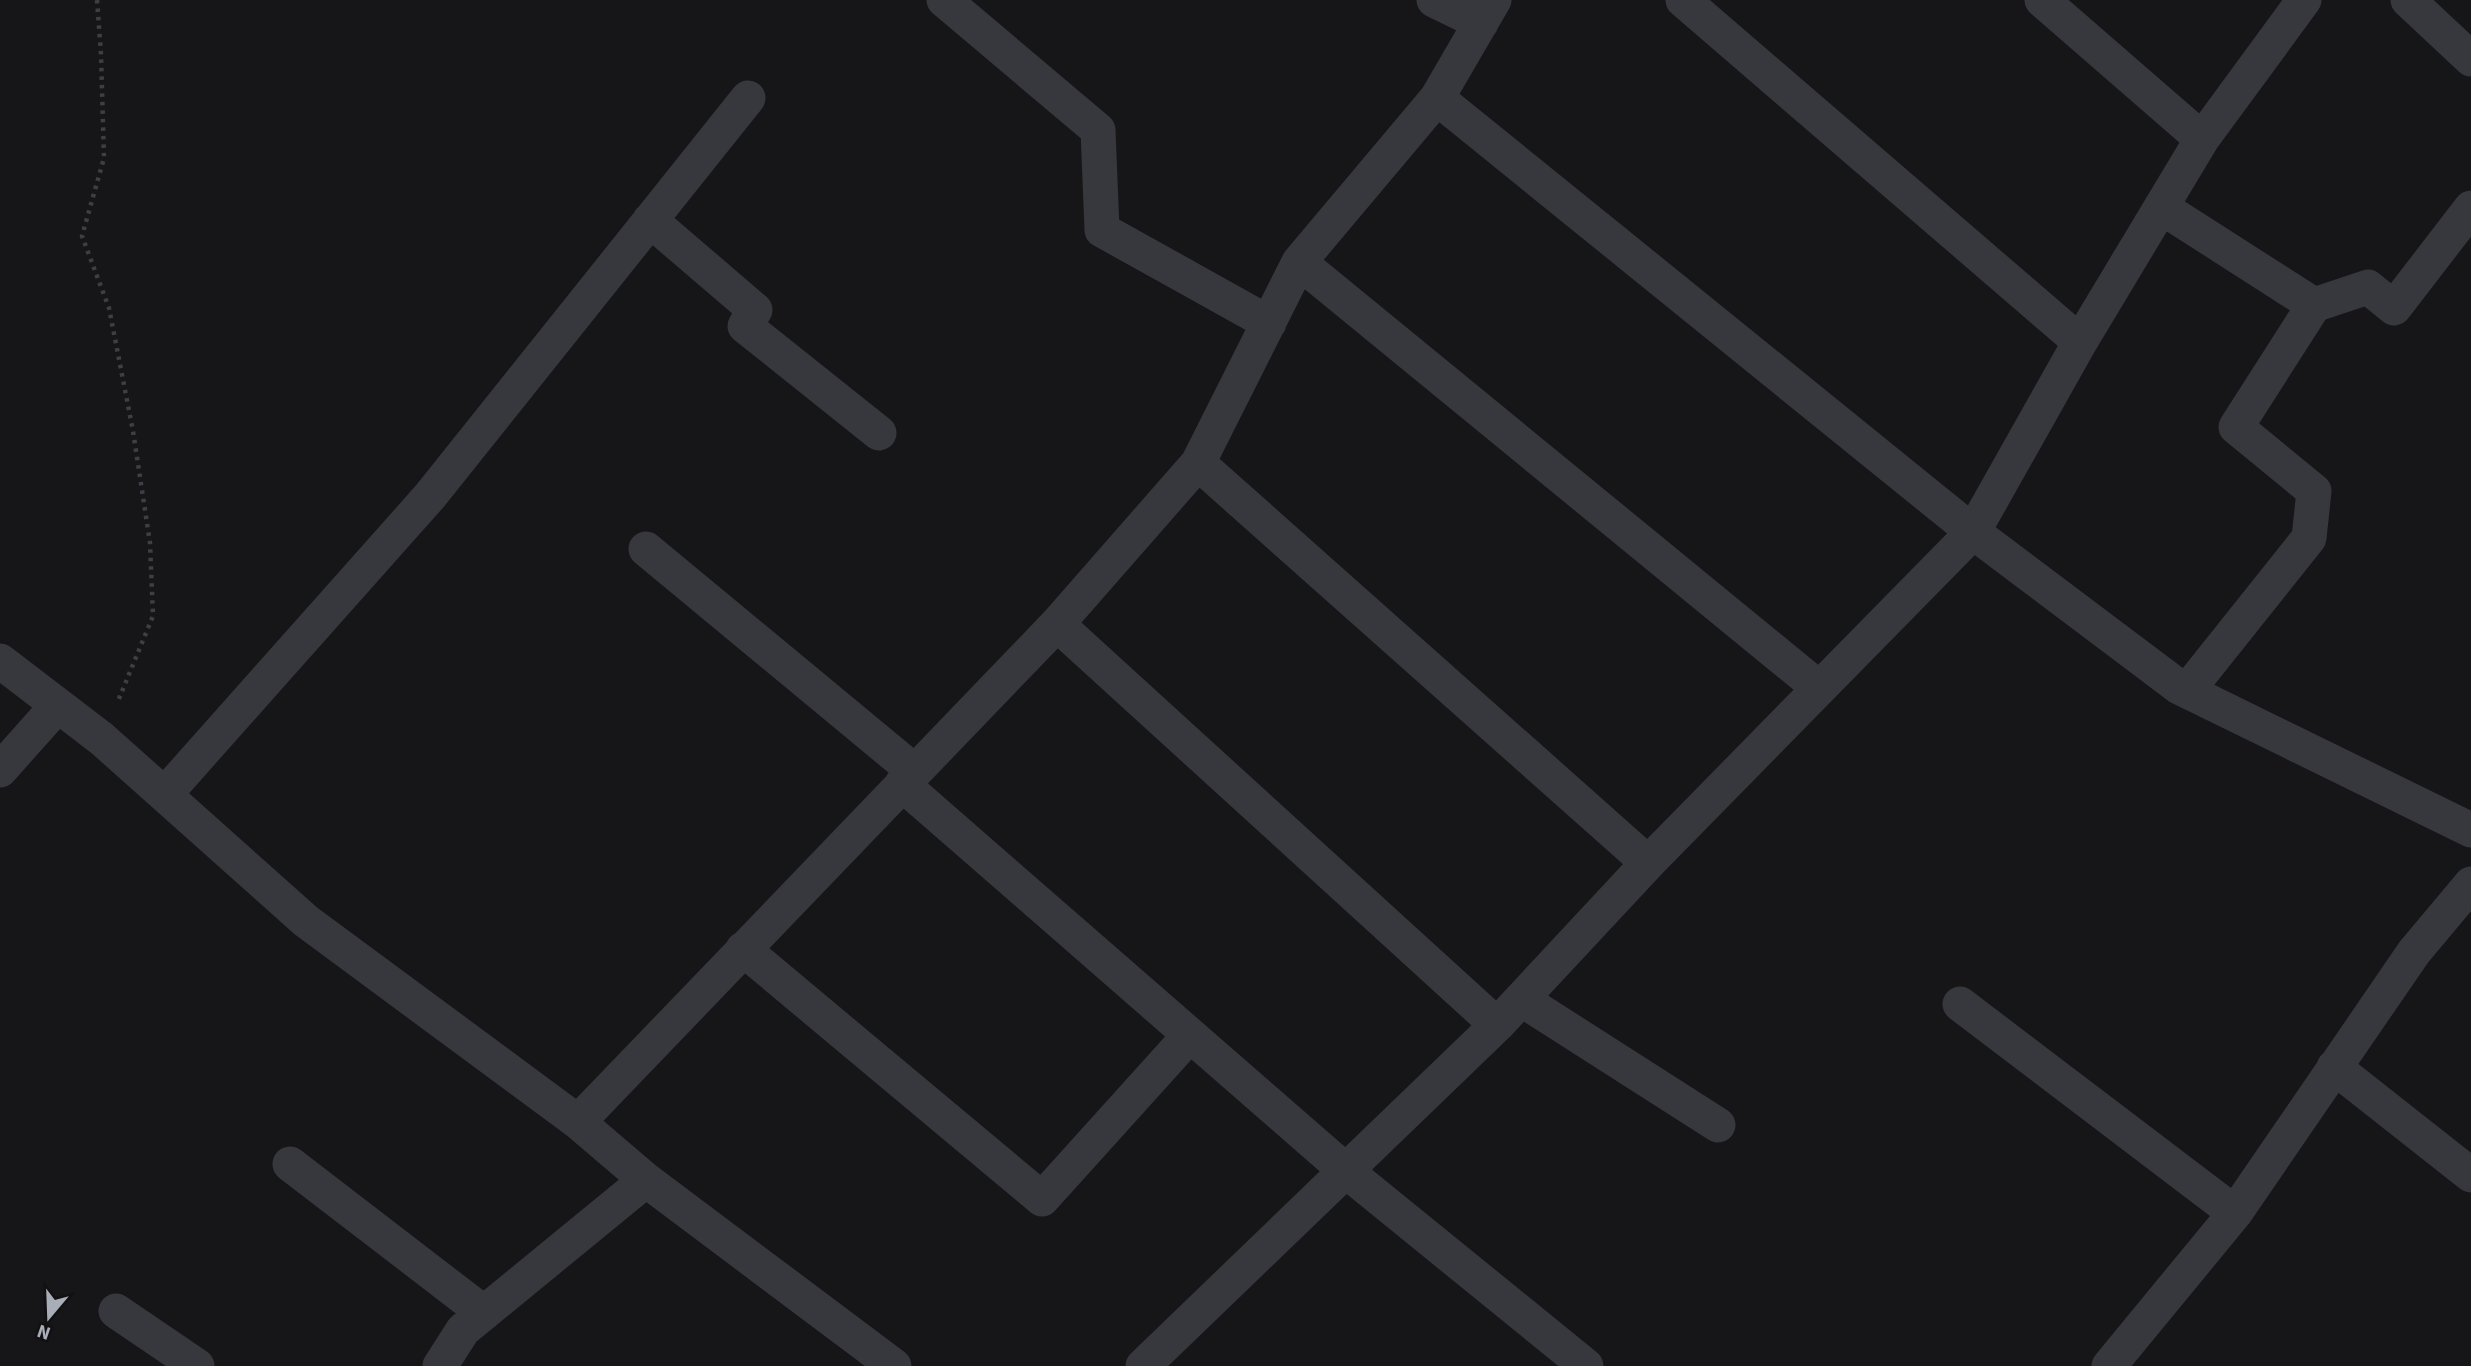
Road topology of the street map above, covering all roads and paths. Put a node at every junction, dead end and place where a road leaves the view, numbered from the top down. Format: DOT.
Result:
graph roads {
  1 [pos="97,0"];
  2 [pos="944,0"];
  3 [pos="1434,0"];
  4 [pos="1683,0"];
  5 [pos="2042,0"];
  6 [pos="2304,0"];
  7 [pos="2409,0"];
  8 [pos="1487,12"];
  9 [pos="2471,59"];
  10 [pos="748,98"];
  11 [pos="1437,98"];
  12 [pos="2202,139"];
  13 [pos="2161,207"];
  14 [pos="2471,208"];
  15 [pos="650,220"];
  16 [pos="1299,262"];
  17 [pos="2314,305"];
  18 [pos="1269,323"];
  19 [pos="2080,342"];
  20 [pos="880,433"];
  21 [pos="1198,463"];
  22 [pos="1973,531"];
  23 [pos="646,548"];
  24 [pos="1057,624"];
  25 [pos="0,661"];
  26 [pos="1819,688"];
  27 [pos="2187,691"];
  28 [pos="58,705"];
  29 [pos="102,739"];
  30 [pos="0,770"];
  31 [pos="908,778"];
  32 [pos="165,794"];
  33 [pos="2471,830"];
  34 [pos="1648,863"];
  35 [pos="2471,884"];
  36 [pos="743,949"];
  37 [pos="1521,999"];
  38 [pos="1959,1004"];
  39 [pos="1497,1025"];
  40 [pos="1190,1035"];
  41 [pos="2334,1067"];
  42 [pos="578,1122"];
  43 [pos="1718,1125"];
  44 [pos="290,1164"];
  45 [pos="1346,1171"];
  46 [pos="2471,1175"];
  47 [pos="646,1180"];
  48 [pos="2235,1213"];
  49 [pos="116,1311"];
  50 [pos="484,1313"];
  51 [pos="445,1364"];
  52 [pos="197,1366"];
  53 [pos="894,1366"];
  54 [pos="1143,1366"];
  55 [pos="1586,1366"];
  56 [pos="2109,1366"];
  1 -- 29 [label="path"];
  2 -- 18 [label="street"];
  3 -- 8 [label="street"];
  4 -- 19 [label="street"];
  5 -- 12 [label="street"];
  6 -- 12 [label="street"];
  7 -- 9 [label="street"];
  8 -- 11 [label="street"];
  10 -- 15 [label="street"];
  11 -- 16 [label="street"];
  11 -- 22 [label="street"];
  12 -- 13 [label="street"];
  13 -- 17 [label="street"];
  13 -- 19 [label="street"];
  14 -- 17 [label="street"];
  15 -- 20 [label="street"];
  15 -- 32 [label="street"];
  16 -- 18 [label="street"];
  16 -- 26 [label="street"];
  17 -- 27 [label="street"];
  18 -- 21 [label="street"];
  19 -- 22 [label="street"];
  21 -- 24 [label="street"];
  21 -- 34 [label="street"];
  22 -- 26 [label="street"];
  22 -- 27 [label="street"];
  23 -- 31 [label="street"];
  24 -- 31 [label="street"];
  24 -- 39 [label="street"];
  25 -- 28 [label="street"];
  26 -- 34 [label="street"];
  27 -- 33 [label="street"];
  28 -- 29 [label="street"];
  28 -- 30 [label="street"];
  29 -- 32 [label="street"];
  31 -- 36 [label="street"];
  31 -- 40 [label="street"];
  32 -- 42 [label="street"];
  34 -- 37 [label="street"];
  35 -- 41 [label="street"];
  36 -- 40 [label="street"];
  36 -- 42 [label="street"];
  37 -- 39 [label="street"];
  37 -- 43 [label="street"];
  38 -- 48 [label="street"];
  39 -- 45 [label="street"];
  40 -- 45 [label="street"];
  41 -- 46 [label="street"];
  41 -- 48 [label="street"];
  42 -- 47 [label="street"];
  44 -- 50 [label="street"];
  45 -- 54 [label="street"];
  45 -- 55 [label="street"];
  47 -- 50 [label="street"];
  47 -- 53 [label="street"];
  48 -- 56 [label="street"];
  49 -- 52 [label="street"];
  50 -- 51 [label="street"];
}
